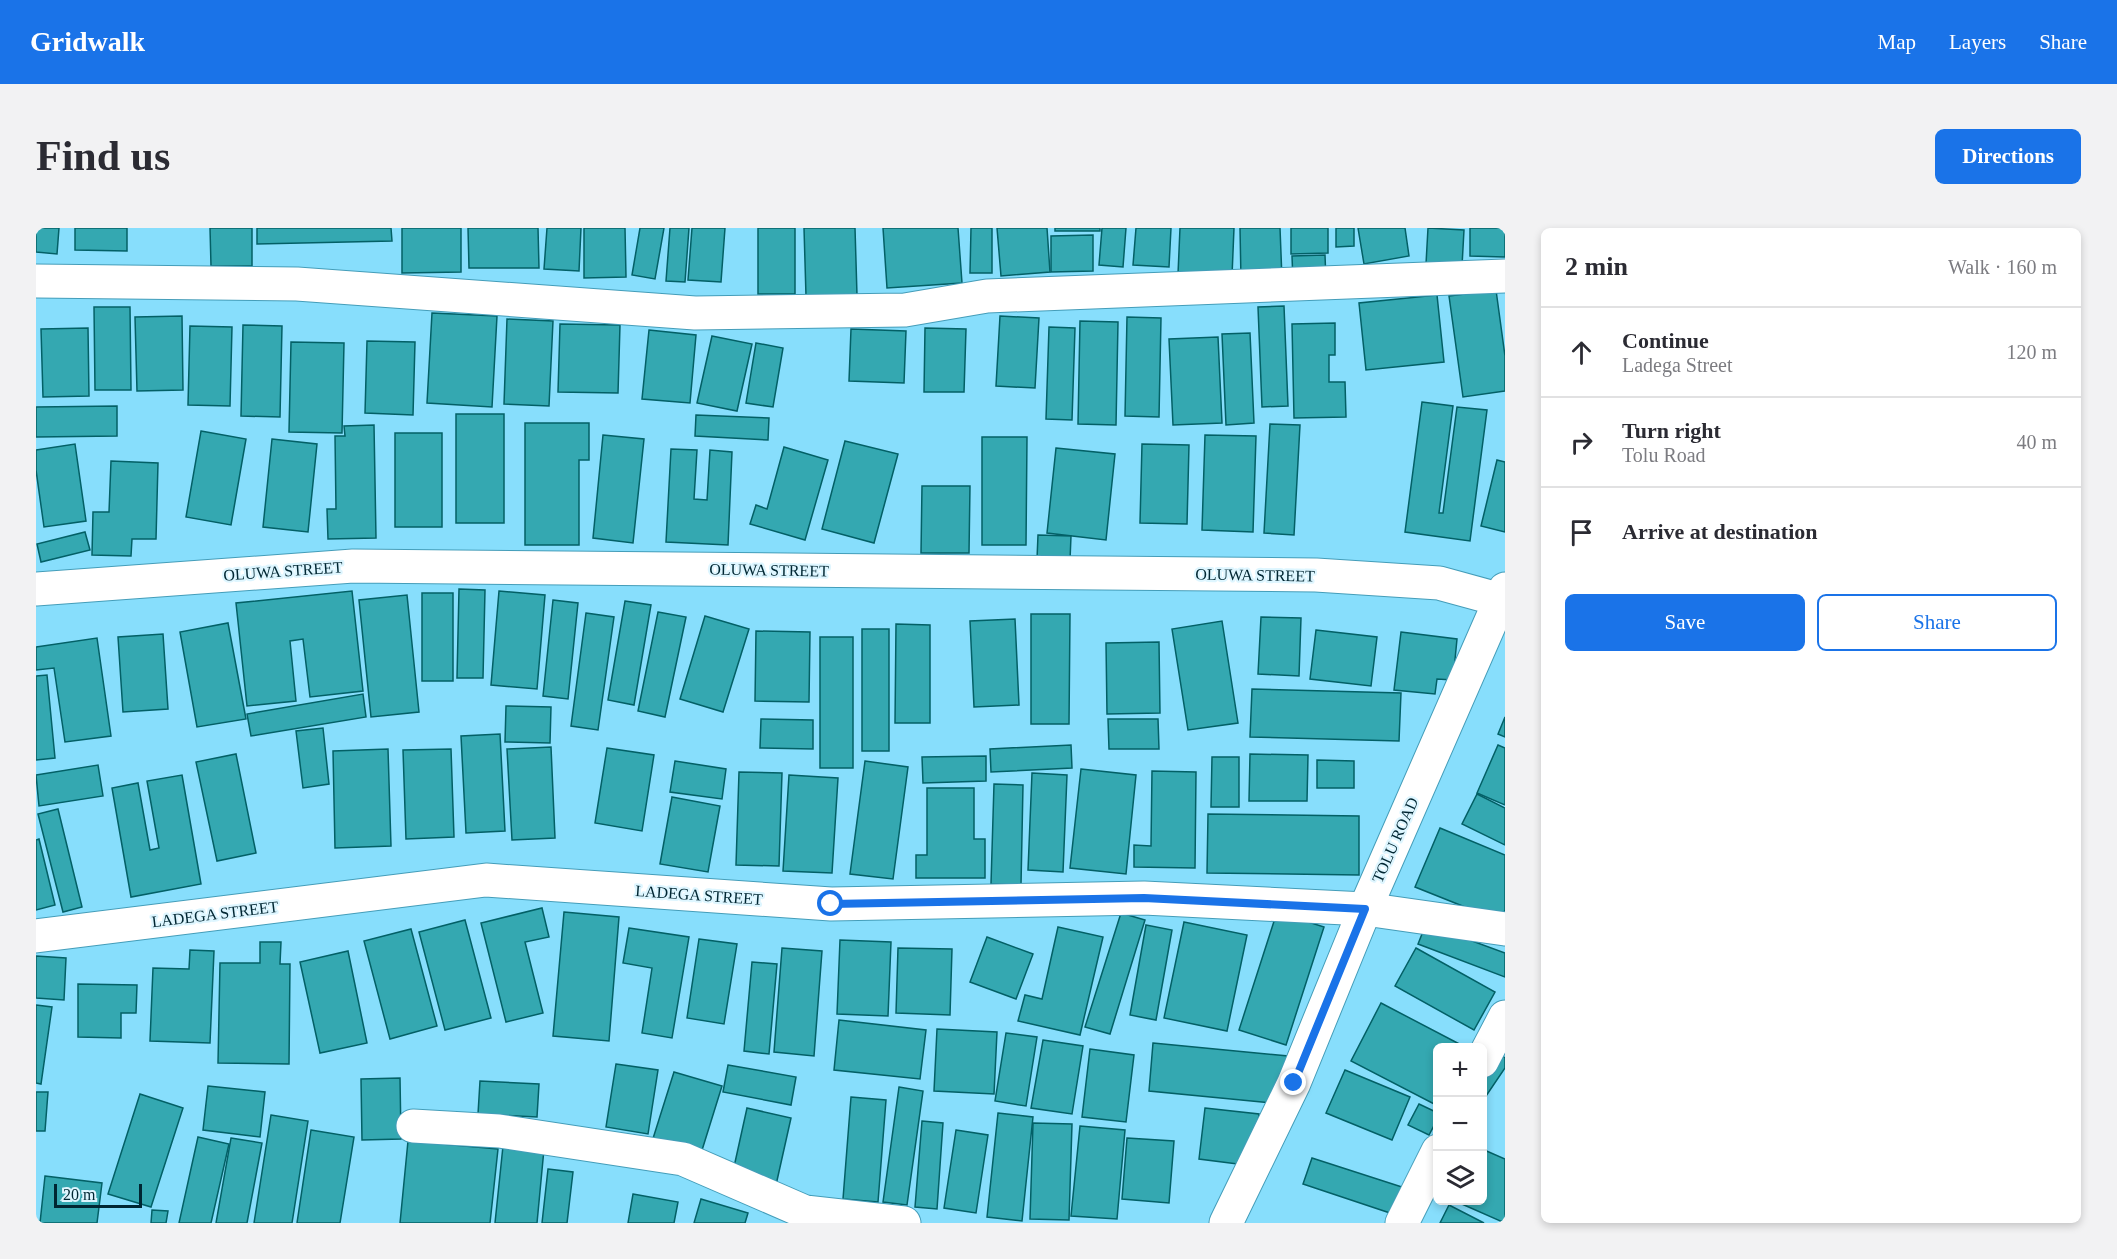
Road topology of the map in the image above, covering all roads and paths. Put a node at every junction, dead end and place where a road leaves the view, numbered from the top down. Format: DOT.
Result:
graph roads {
  1 [pos="1505,276"];
  2 [pos="36,281"];
  3 [pos="36,589"];
  4 [pos="1503,597"];
  5 [pos="1365,909"];
  6 [pos="1505,929"];
  7 [pos="36,936"];
  8 [pos="1505,1017"];
  9 [pos="1487,1051"];
  10 [pos="413,1126"];
  11 [pos="1433,1159"];
  12 [pos="904,1223"];
  13 [pos="1226,1223"];
  14 [pos="1402,1223"];
  1 -- 2 [label="street"];
  3 -- 4 [label="street, OLUWA STREET"];
  4 -- 5 [label="street, TOLU ROAD"];
  5 -- 6 [label="street, LADEGA STREET"];
  5 -- 7 [label="street, LADEGA STREET"];
  5 -- 13 [label="street, TOLU ROAD"];
  8 -- 9 [label="street"];
  10 -- 12 [label="street"];
  11 -- 14 [label="street"];
}
